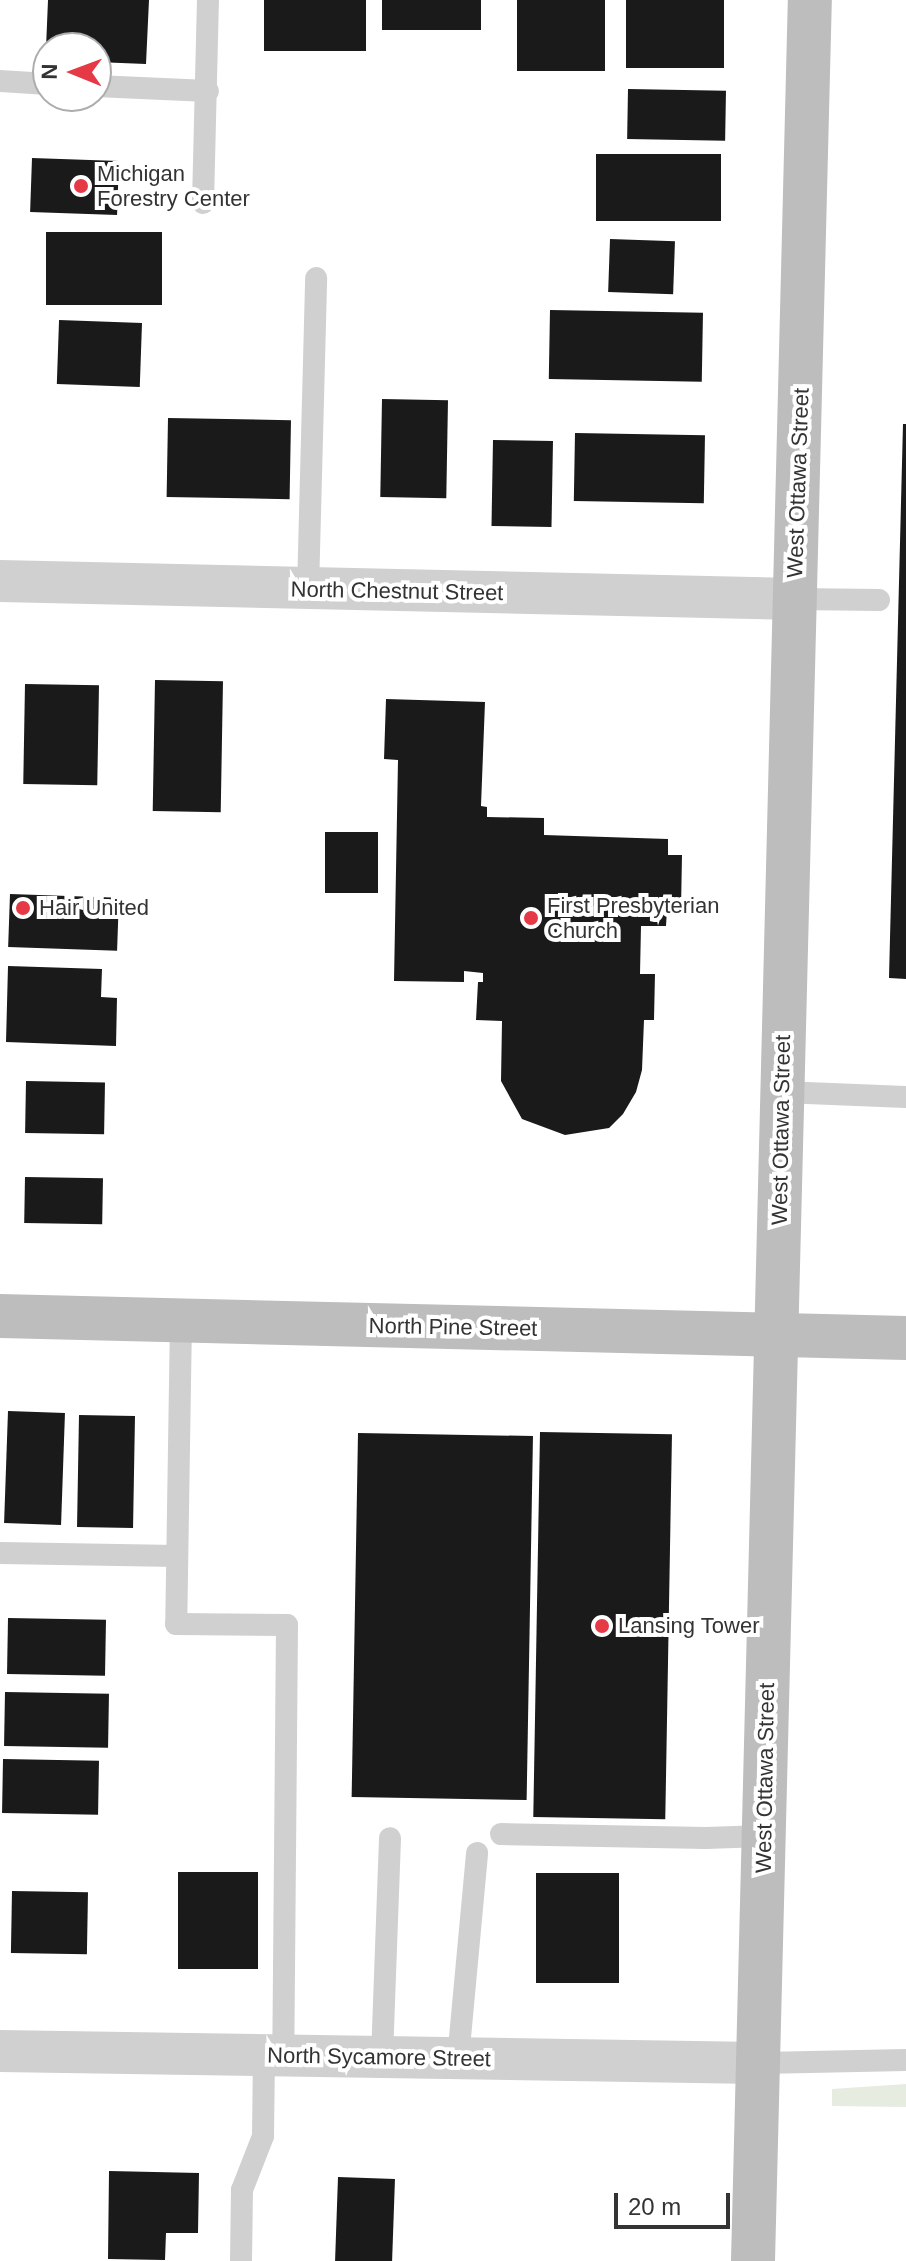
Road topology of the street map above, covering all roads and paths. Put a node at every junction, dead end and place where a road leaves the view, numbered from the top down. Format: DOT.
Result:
graph roads {
  1 [pos="208,0"];
  2 [pos="810,0"];
  3 [pos="0,81"];
  4 [pos="32,83"];
  5 [pos="112,87"];
  6 [pos="208,91"];
  7 [pos="203,203"];
  8 [pos="316,278"];
  9 [pos="0,581"];
  10 [pos="308,590"];
  11 [pos="795,599"];
  12 [pos="879,600"];
  13 [pos="782,1092"];
  14 [pos="906,1097"];
  15 [pos="0,1316"];
  16 [pos="181,1320"];
  17 [pos="776,1335"];
  18 [pos="906,1338"];
  19 [pos="0,1553"];
  20 [pos="177,1556"];
  21 [pos="501,1834"];
  22 [pos="763,1836"];
  23 [pos="390,1838"];
  24 [pos="477,1853"];
  25 [pos="0,2051"];
  26 [pos="274,2055"];
  27 [pos="382,2057"];
  28 [pos="458,2059"];
  29 [pos="906,2060"];
  30 [pos="757,2063"];
  31 [pos="241,2261"];
  32 [pos="753,2261"];
  1 -- 6 [label="lane"];
  2 -- 11 [label="main road, West Ottawa Street"];
  3 -- 4 [label="lane"];
  5 -- 6 [label="lane"];
  6 -- 7 [label="lane"];
  8 -- 10 [label="lane"];
  9 -- 10 [label="street, North Chestnut Street"];
  10 -- 11 [label="street, North Chestnut Street"];
  11 -- 12 [label="lane"];
  11 -- 13 [label="main road, West Ottawa Street"];
  13 -- 14 [label="lane"];
  13 -- 17 [label="main road, West Ottawa Street"];
  15 -- 16 [label="main road, North Pine Street"];
  16 -- 17 [label="main road, North Pine Street"];
  16 -- 20 [label="lane"];
  17 -- 18 [label="main road, North Pine Street"];
  17 -- 22 [label="main road, West Ottawa Street"];
  19 -- 20 [label="lane"];
  20 -- 26 [label="lane"];
  21 -- 22 [label="lane"];
  22 -- 30 [label="main road, West Ottawa Street"];
  23 -- 27 [label="lane"];
  24 -- 28 [label="lane"];
  25 -- 26 [label="street, North Sycamore Street"];
  26 -- 27 [label="street, North Sycamore Street"];
  26 -- 31 [label="lane"];
  27 -- 28 [label="street, North Sycamore Street"];
  28 -- 30 [label="street, North Sycamore Street"];
  29 -- 30 [label="lane"];
  30 -- 32 [label="main road, West Ottawa Street"];
}
